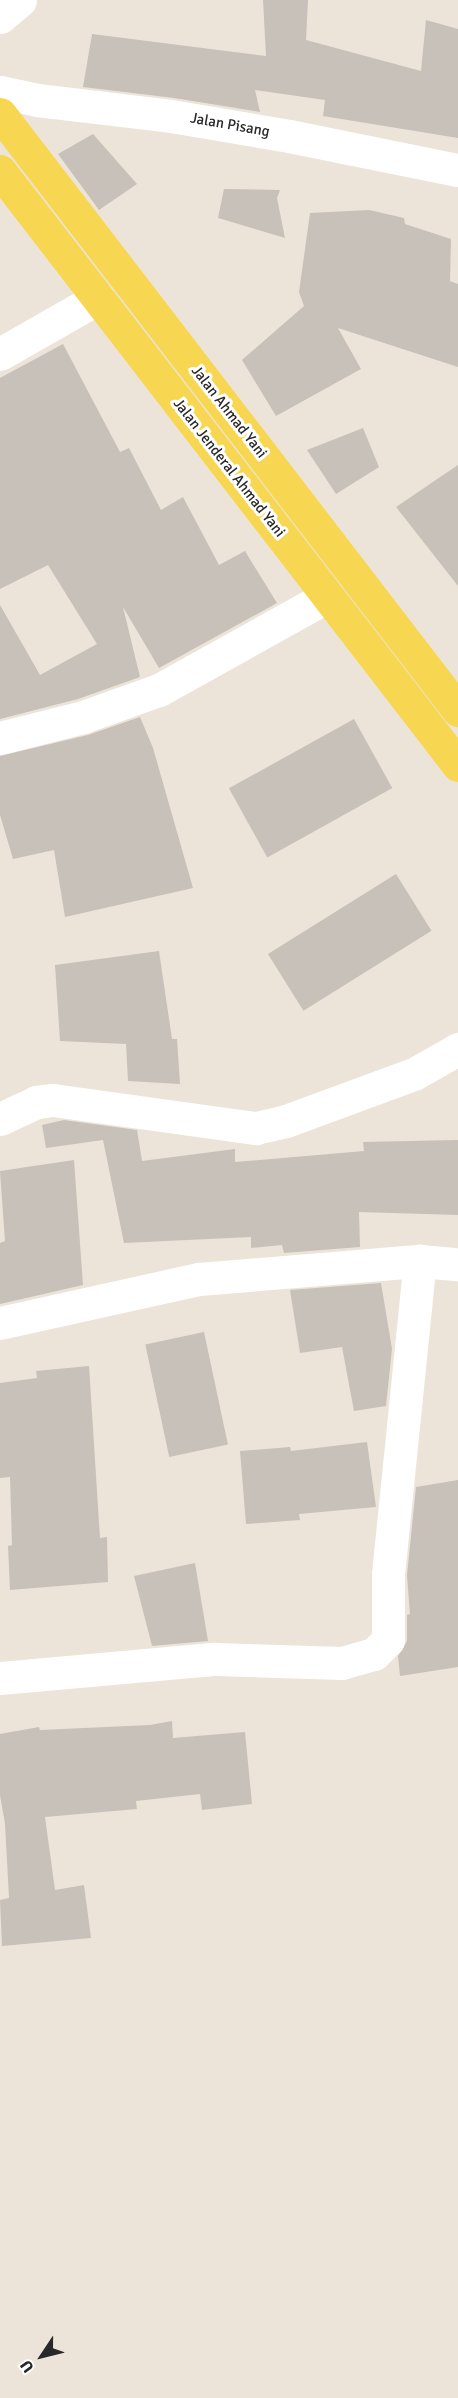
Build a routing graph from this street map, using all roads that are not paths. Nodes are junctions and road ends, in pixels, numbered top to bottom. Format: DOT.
graph roads {
  1 [pos="20,0"];
  2 [pos="0,17"];
  3 [pos="0,92"];
  4 [pos="0,114"];
  5 [pos="458,170"];
  6 [pos="0,171"];
  7 [pos="98,298"];
  8 [pos="0,354"];
  9 [pos="328,596"];
  10 [pos="458,710"];
  11 [pos="0,738"];
  12 [pos="458,765"];
  13 [pos="458,1049"];
  14 [pos="0,1119"];
  15 [pos="420,1261"];
  16 [pos="458,1264"];
  17 [pos="0,1323"];
  18 [pos="0,1677"];
  1 -- 2 [label="street"];
  3 -- 5 [label="street, Jalan Pisang"];
  4 -- 10 [label="main road, Jalan Ahmad Yani"];
  6 -- 7 [label="main road, Jalan Jenderal Ahmad Yani"];
  7 -- 8 [label="street"];
  7 -- 9 [label="main road, Jalan Jenderal Ahmad Yani"];
  9 -- 11 [label="street"];
  9 -- 12 [label="main road, Jalan Jenderal Ahmad Yani"];
  13 -- 14 [label="street"];
  15 -- 16 [label="street"];
  15 -- 17 [label="street"];
  15 -- 18 [label="street"];
}
